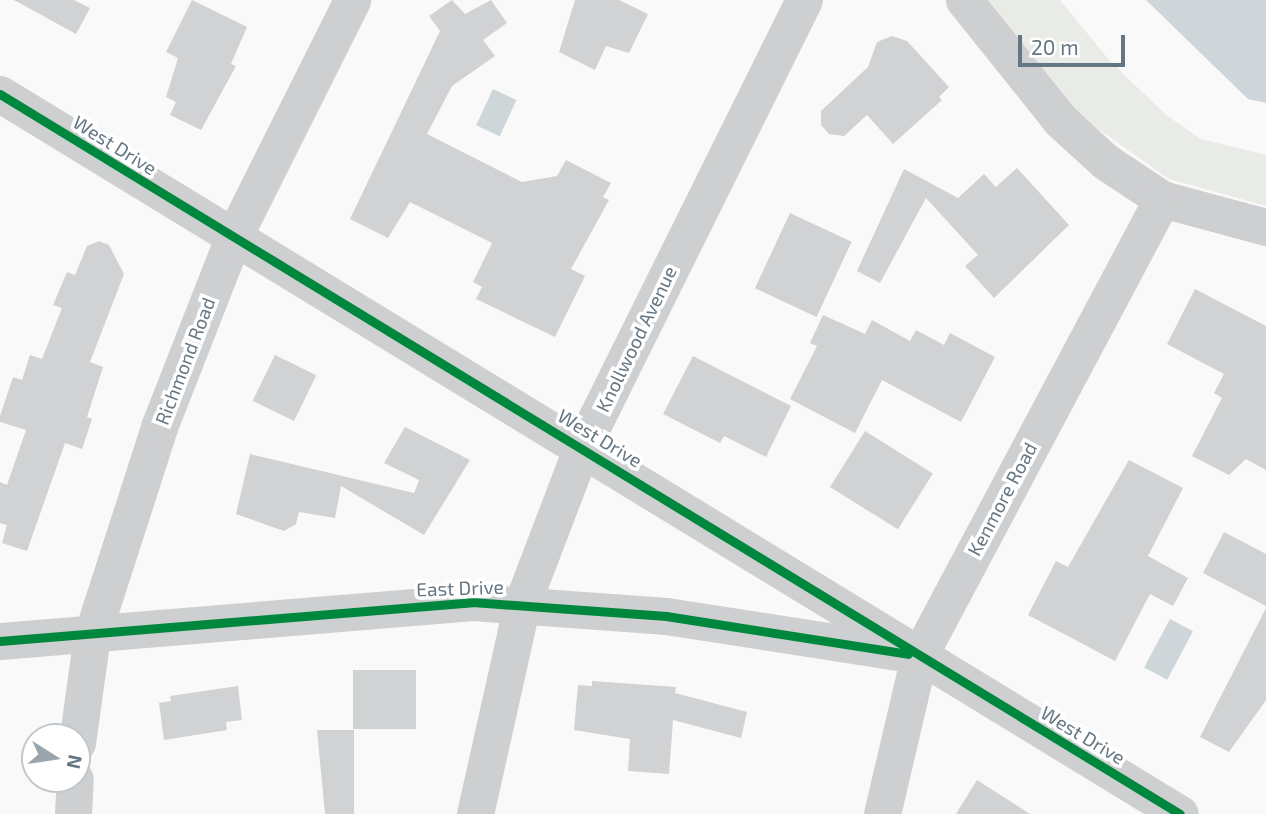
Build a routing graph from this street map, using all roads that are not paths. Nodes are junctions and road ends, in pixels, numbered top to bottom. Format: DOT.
graph roads {
  1 [pos="352,0"];
  2 [pos="804,0"];
  3 [pos="964,0"];
  4 [pos="0,94"];
  5 [pos="1162,199"];
  6 [pos="1266,227"];
  7 [pos="233,238"];
  8 [pos="582,447"];
  9 [pos="522,604"];
  10 [pos="92,635"];
  11 [pos="1,640"];
  12 [pos="919,656"];
  13 [pos="80,723"];
  14 [pos="74,793"];
  15 [pos="73,814"];
  16 [pos="475,814"];
  17 [pos="882,814"];
  18 [pos="1180,814"];
  1 -- 7 [label="street, Richmond Road"];
  2 -- 8 [label="street, Knollwood Avenue"];
  3 -- 5 [label="street"];
  4 -- 7 [label="street, West Drive"];
  5 -- 6 [label="street"];
  5 -- 12 [label="street, Kenmore Road"];
  7 -- 8 [label="street, West Drive"];
  7 -- 10 [label="street, Richmond Road"];
  8 -- 9 [label="street, Knollwood Avenue"];
  8 -- 12 [label="street, West Drive"];
  9 -- 10 [label="street, East Drive"];
  9 -- 12 [label="street, East Drive"];
  9 -- 16 [label="street, Knollwood Avenue"];
  10 -- 11 [label="street, East Drive"];
  10 -- 13 [label="street, Richmond Road"];
  12 -- 17 [label="street, Kenmore Road"];
  12 -- 18 [label="street, West Drive"];
  14 -- 15 [label="street"];
}
